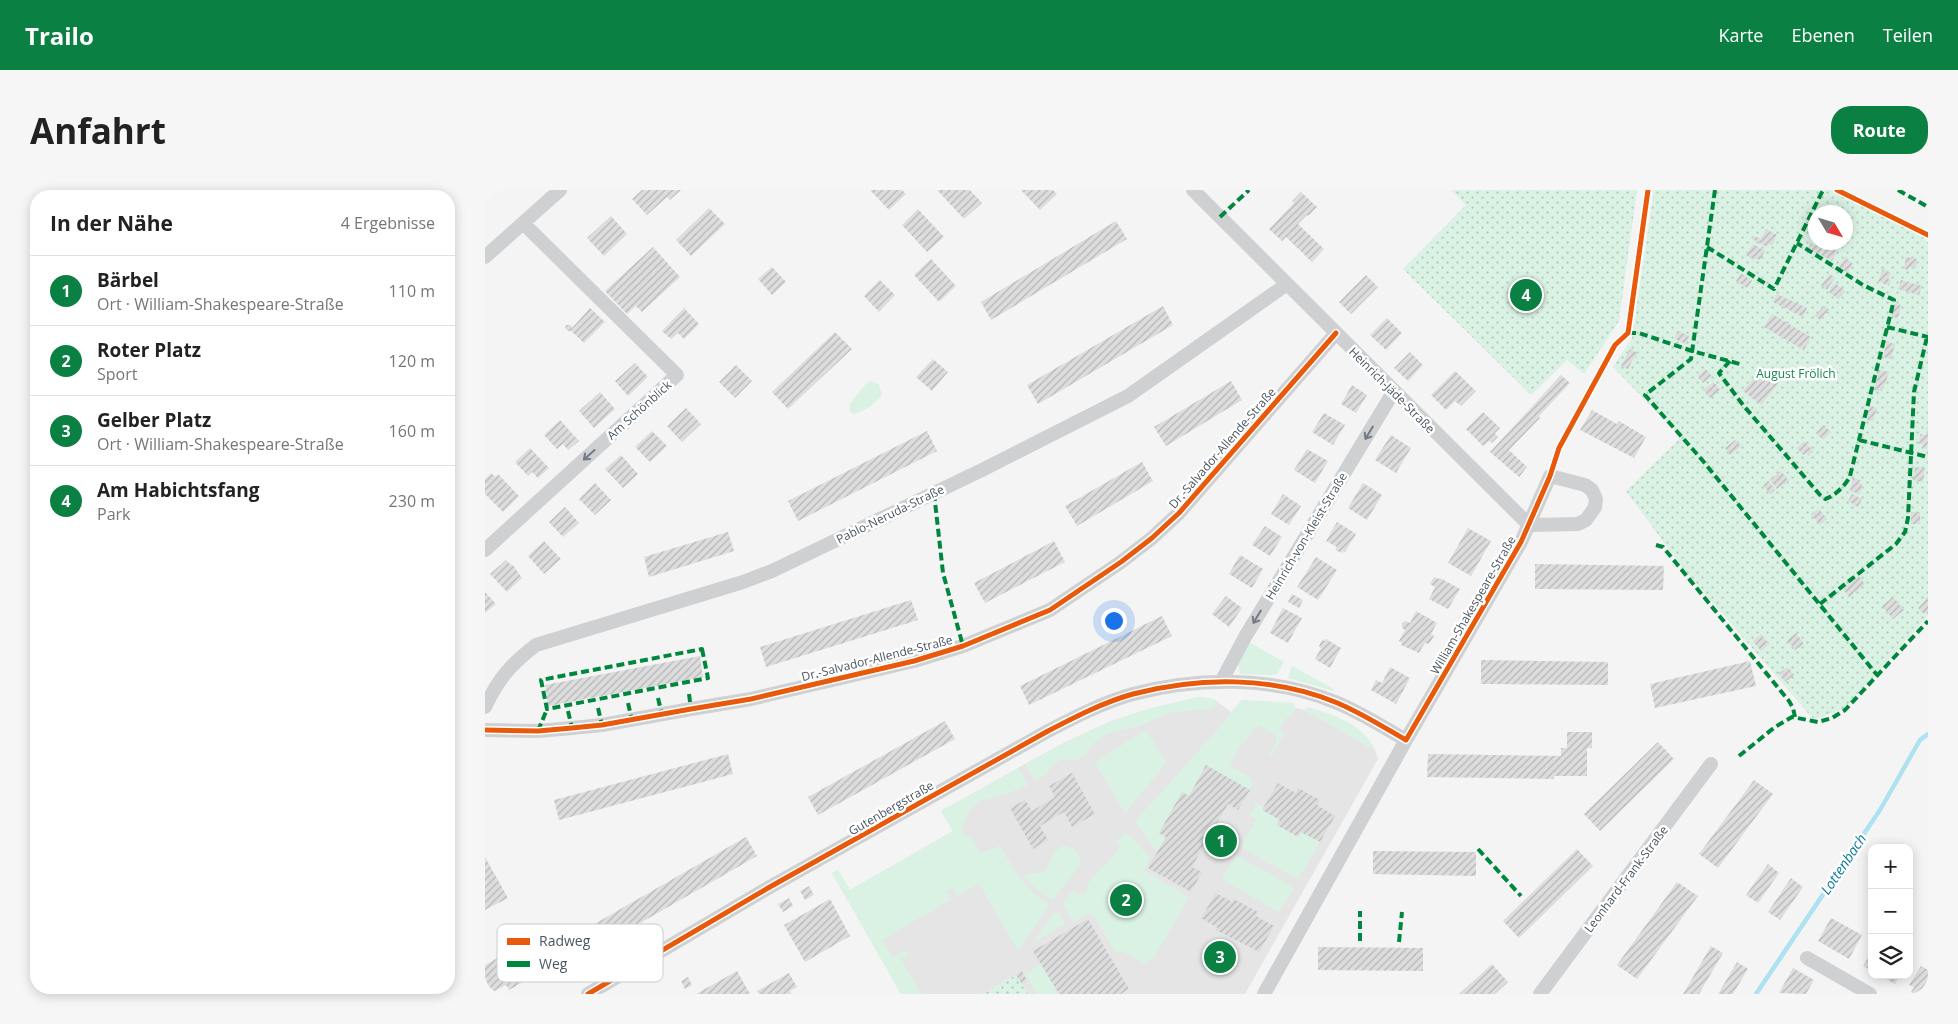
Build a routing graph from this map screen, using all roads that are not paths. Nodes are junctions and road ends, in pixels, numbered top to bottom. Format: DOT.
graph roads {
  1 [pos="560,190"];
  2 [pos="1193,190"];
  3 [pos="523,223"];
  4 [pos="485,257"];
  5 [pos="1287,284"];
  6 [pos="1335,333"];
  7 [pos="1394,391"];
  8 [pos="1529,525"];
  9 [pos="485,550"];
  10 [pos="1221,682"];
  11 [pos="485,707"];
  12 [pos="485,730"];
  13 [pos="1406,740"];
  14 [pos="1711,764"];
  15 [pos="663,950"];
  16 [pos="1807,958"];
  17 [pos="608,982"];
  18 [pos="588,994"];
  19 [pos="1264,994"];
  20 [pos="1540,994"];
  21 [pos="1870,994"];
  1 -- 3 [label="street"];
  2 -- 5 [label="street, Heinrich-Jäde-Straße"];
  3 -- 4 [label="street"];
  3 -- 9 [label="street, Am Schönblick, one-way"];
  5 -- 6 [label="street, Heinrich-Jäde-Straße"];
  5 -- 11 [label="street, Pablo-Neruda-Straße"];
  6 -- 7 [label="street, Heinrich-Jäde-Straße"];
  6 -- 12 [label="street, Dr.-Salvador-Allende-Straße"];
  7 -- 8 [label="street, Heinrich-Jäde-Straße"];
  7 -- 10 [label="street, Heinrich-von-Kleist-Straße, one-way"];
  8 -- 8 [label="street, William-Shakespeare-Straße"];
  8 -- 13 [label="street, William-Shakespeare-Straße"];
  10 -- 13 [label="street, Gutenbergstraße"];
  10 -- 15 [label="street, Gutenbergstraße"];
  13 -- 19 [label="street, William-Shakespeare-Straße"];
  14 -- 20 [label="street, Leonhard-Frank-Straße"];
  16 -- 21 [label="street"];
  17 -- 18 [label="street, Gutenbergstraße"];
}
